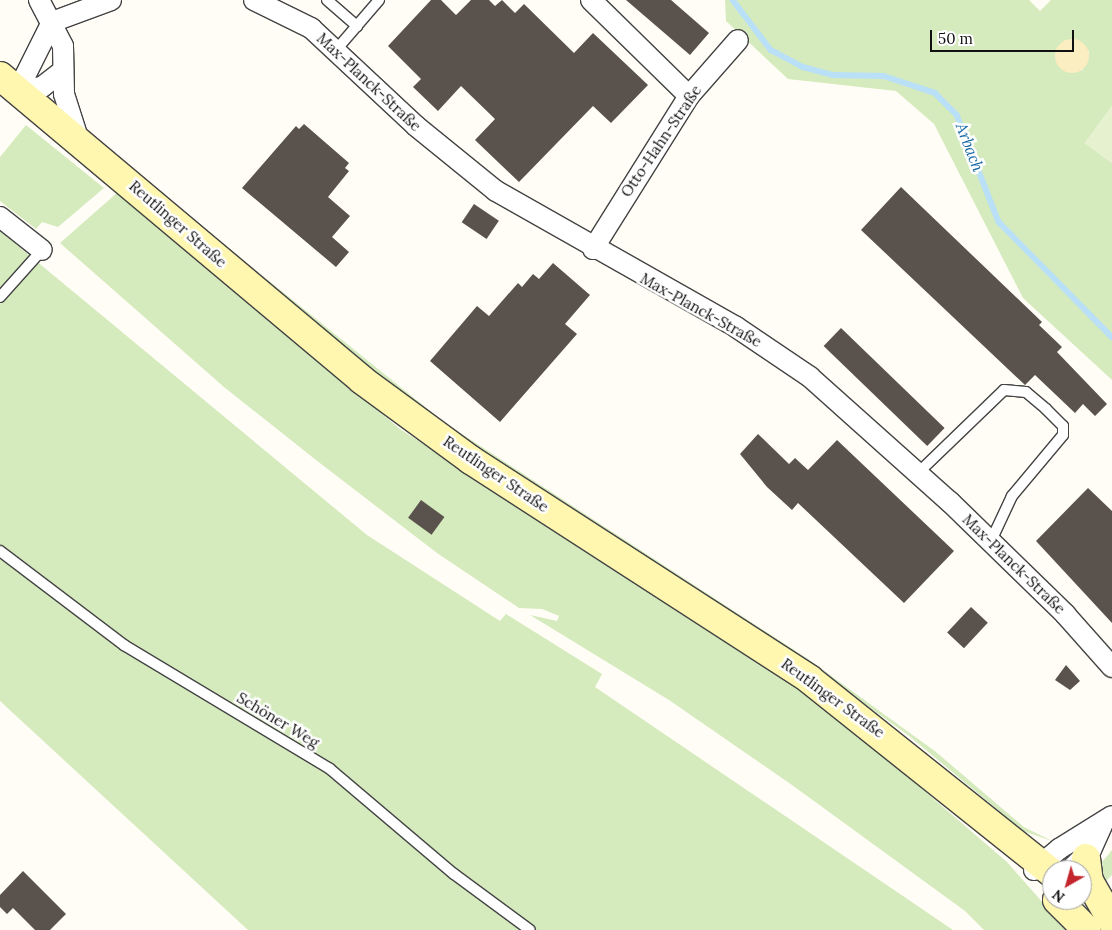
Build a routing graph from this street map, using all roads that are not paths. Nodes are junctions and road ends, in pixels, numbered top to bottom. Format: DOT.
graph roads {
  1 [pos="39,0"];
  2 [pos="111,0"];
  3 [pos="254,0"];
  4 [pos="327,0"];
  5 [pos="379,0"];
  6 [pos="591,0"];
  7 [pos="52,22"];
  8 [pos="357,26"];
  9 [pos="738,40"];
  10 [pos="336,50"];
  11 [pos="60,73"];
  12 [pos="9,83"];
  13 [pos="689,96"];
  14 [pos="79,140"];
  15 [pos="0,217"];
  16 [pos="593,249"];
  17 [pos="42,250"];
  18 [pos="0,297"];
  19 [pos="919,472"];
  20 [pos="990,542"];
  21 [pos="0,551"];
  22 [pos="1112,667"];
  23 [pos="1107,820"];
  24 [pos="1067,860"];
  25 [pos="1081,860"];
  26 [pos="1042,875"];
  27 [pos="1092,886"];
  28 [pos="1071,910"];
  29 [pos="1091,910"];
  30 [pos="1112,921"];
  31 [pos="530,930"];
  32 [pos="1087,930"];
  33 [pos="1109,930"];
  1 -- 7 [label="street"];
  2 -- 7 [label="street"];
  3 -- 10 [label="street, Max-Planck-Straße"];
  4 -- 8 [label="lane"];
  5 -- 8 [label="lane"];
  6 -- 13 [label="street"];
  7 -- 11 [label="street"];
  7 -- 12 [label="street"];
  8 -- 10 [label="lane"];
  9 -- 13 [label="street, Otto-Hahn-Straße"];
  10 -- 16 [label="street, Max-Planck-Straße"];
  11 -- 12 [label="street"];
  11 -- 14 [label="street"];
  12 -- 14 [label="main road, Reutlinger Straße"];
  13 -- 16 [label="street, Otto-Hahn-Straße"];
  14 -- 26 [label="main road, Reutlinger Straße"];
  15 -- 17 [label="street"];
  16 -- 19 [label="street, Max-Planck-Straße"];
  17 -- 18 [label="lane"];
  19 -- 20 [label="street, Max-Planck-Straße"];
  19 -- 20 [label="lane"];
  20 -- 22 [label="street, Max-Planck-Straße"];
  21 -- 31 [label="lane, Schöner Weg"];
  23 -- 24 [label="street"];
  23 -- 25 [label="street"];
  27 -- 30 [label="main road"];
  28 -- 32 [label="main road, Reutlinger Straße"];
  29 -- 33 [label="main road"];
}
